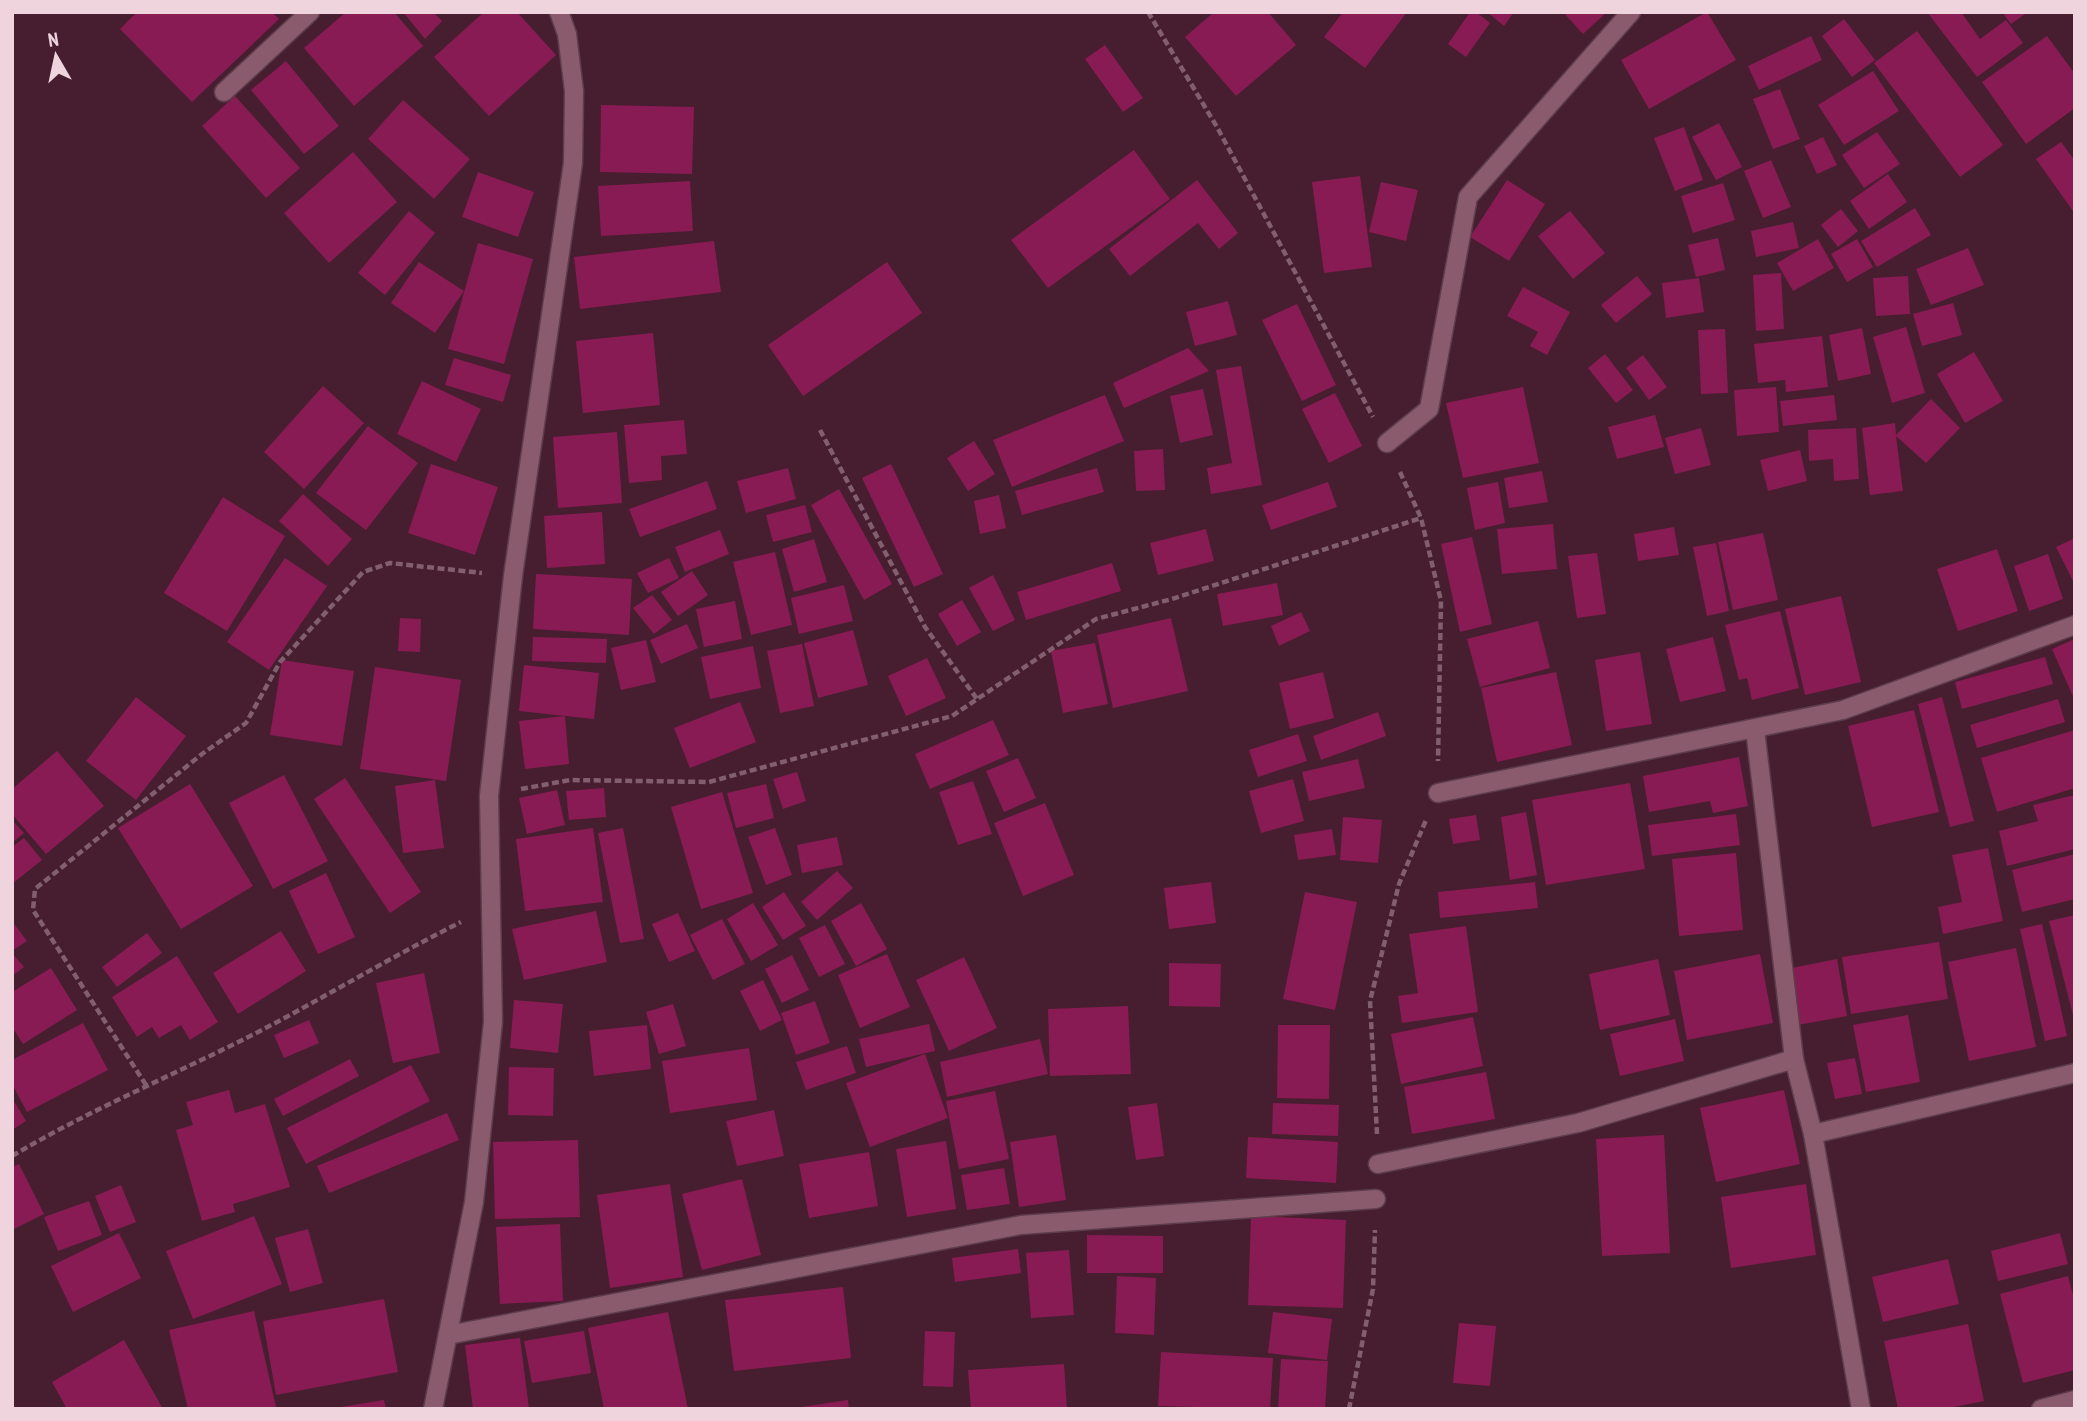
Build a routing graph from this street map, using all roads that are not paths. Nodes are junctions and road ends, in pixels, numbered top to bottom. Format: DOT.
graph roads {
  1 [pos="310,12"];
  2 [pos="559,12"];
  3 [pos="1631,12"];
  4 [pos="224,92"];
  5 [pos="1387,443"];
  6 [pos="2075,625"];
  7 [pos="1755,729"];
  8 [pos="1438,793"];
  9 [pos="1794,1059"];
  10 [pos="2075,1073"];
  11 [pos="1813,1134"];
  12 [pos="1378,1164"];
  13 [pos="1376,1199"];
  14 [pos="448,1335"];
  15 [pos="2075,1400"];
  16 [pos="433,1409"];
  17 [pos="1861,1409"];
  18 [pos="2041,1409"];
  1 -- 4 [label="street"];
  2 -- 14 [label="street"];
  3 -- 5 [label="street"];
  6 -- 7 [label="street"];
  7 -- 8 [label="street"];
  7 -- 9 [label="street"];
  9 -- 11 [label="street"];
  9 -- 12 [label="street"];
  10 -- 11 [label="street"];
  11 -- 17 [label="street"];
  13 -- 14 [label="street"];
  14 -- 16 [label="street"];
  15 -- 18 [label="street"];
}
